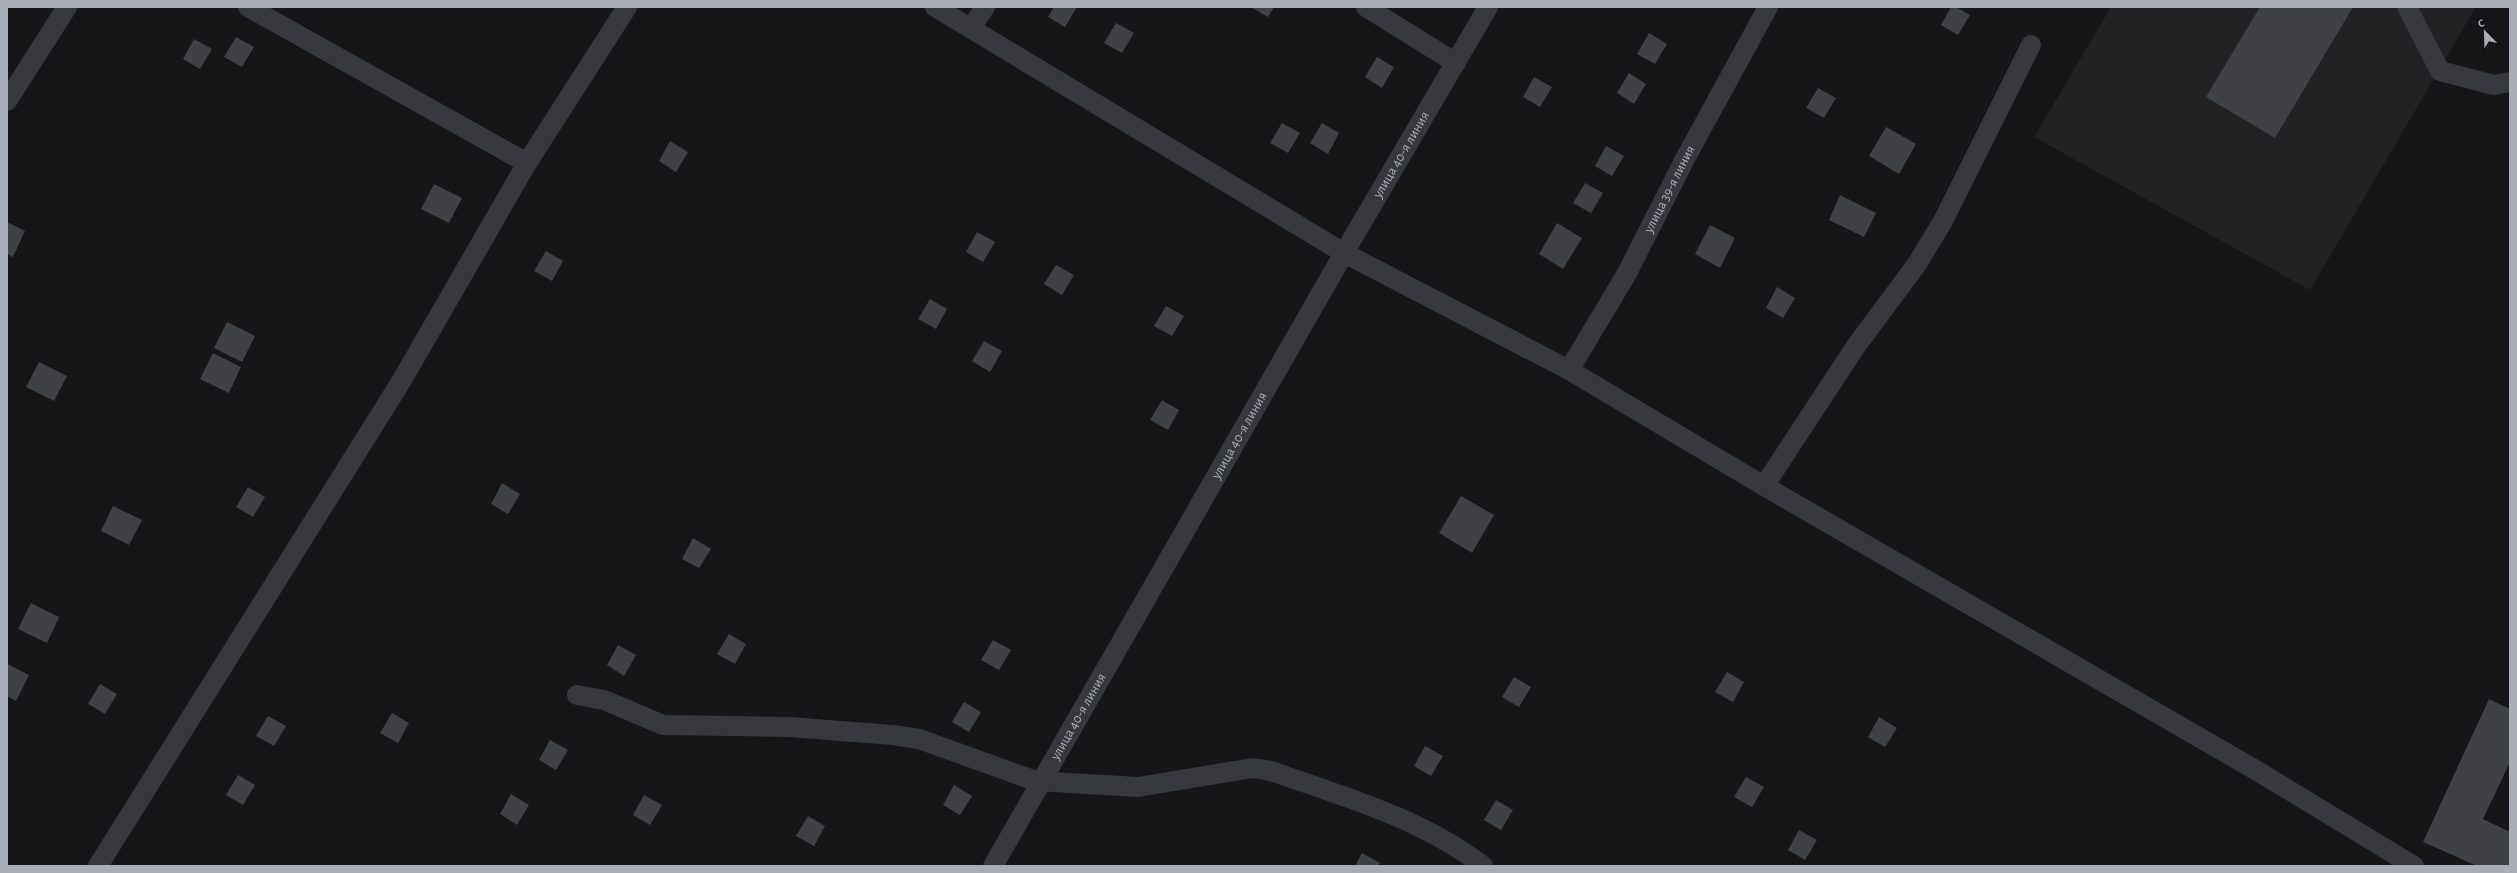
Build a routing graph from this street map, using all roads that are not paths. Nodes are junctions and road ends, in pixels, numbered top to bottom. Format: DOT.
graph roads {
  1 [pos="67,7"];
  2 [pos="248,7"];
  3 [pos="627,7"];
  4 [pos="935,7"];
  5 [pos="985,7"];
  6 [pos="1366,7"];
  7 [pos="1488,7"];
  8 [pos="1768,7"];
  9 [pos="2407,7"];
  10 [pos="971,28"];
  11 [pos="2031,45"];
  12 [pos="1456,63"];
  13 [pos="2510,82"];
  14 [pos="7,101"];
  15 [pos="527,163"];
  16 [pos="1344,253"];
  17 [pos="1569,370"];
  18 [pos="1764,486"];
  19 [pos="577,695"];
  20 [pos="1041,782"];
  21 [pos="98,866"];
  22 [pos="993,866"];
  23 [pos="1483,866"];
  24 [pos="2414,866"];
  1 -- 14 [label="street"];
  2 -- 15 [label="street"];
  3 -- 15 [label="street"];
  4 -- 10 [label="street"];
  5 -- 10 [label="street"];
  6 -- 12 [label="street"];
  7 -- 12 [label="street, улица 40-я линия"];
  8 -- 17 [label="street, улица 39-я линия"];
  9 -- 13 [label="street"];
  10 -- 16 [label="street"];
  11 -- 18 [label="street"];
  12 -- 16 [label="street, улица 40-я линия"];
  15 -- 21 [label="street"];
  16 -- 17 [label="street"];
  16 -- 20 [label="street, улица 40-я линия"];
  17 -- 18 [label="street"];
  18 -- 24 [label="street"];
  19 -- 20 [label="street"];
  20 -- 22 [label="street, улица 40-я линия"];
  20 -- 23 [label="street"];
}
